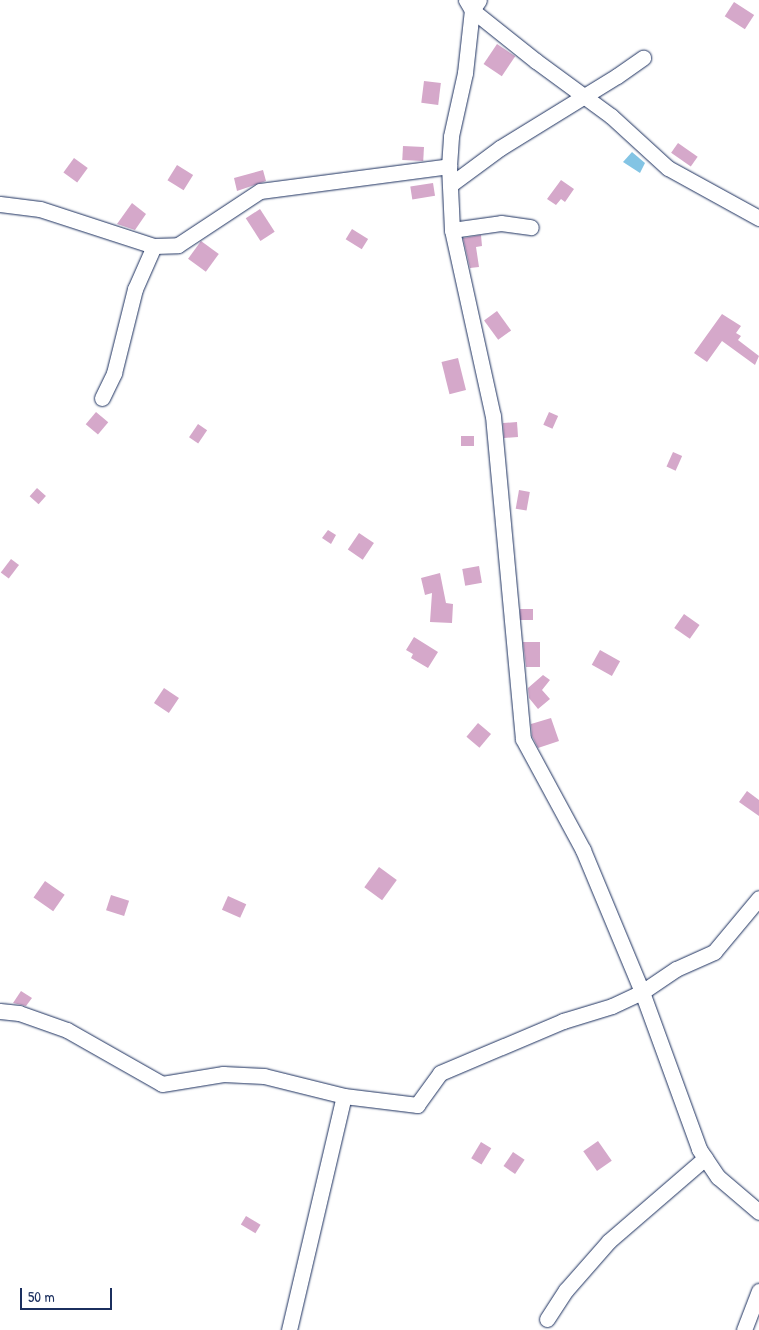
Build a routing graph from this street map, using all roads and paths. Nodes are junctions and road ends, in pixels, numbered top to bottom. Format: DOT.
graph roads {
  1 [pos="473,3"];
  2 [pos="643,58"];
  3 [pos="583,96"];
  4 [pos="449,166"];
  5 [pos="450,185"];
  6 [pos="0,204"];
  7 [pos="759,218"];
  8 [pos="531,227"];
  9 [pos="452,230"];
  10 [pos="154,246"];
  11 [pos="102,398"];
  12 [pos="759,898"];
  13 [pos="754,915"];
  14 [pos="642,992"];
  15 [pos="0,1010"];
  16 [pos="344,1096"];
  17 [pos="705,1158"];
  18 [pos="759,1212"];
  19 [pos="759,1291"];
  20 [pos="755,1312"];
  21 [pos="547,1319"];
  22 [pos="289,1330"];
  23 [pos="744,1330"];
  1 -- 3 [label="street"];
  1 -- 4 [label="street"];
  2 -- 3 [label="street"];
  3 -- 5 [label="street"];
  3 -- 7 [label="street"];
  4 -- 5 [label="street"];
  4 -- 10 [label="street"];
  5 -- 9 [label="street"];
  6 -- 10 [label="street"];
  8 -- 9 [label="street"];
  9 -- 14 [label="street"];
  10 -- 11 [label="street"];
  12 -- 13 [label="street"];
  13 -- 14 [label="street"];
  14 -- 16 [label="street"];
  14 -- 17 [label="street"];
  15 -- 16 [label="street"];
  16 -- 22 [label="street"];
  17 -- 18 [label="street"];
  17 -- 21 [label="street"];
  19 -- 20 [label="street"];
  20 -- 23 [label="street"];
}
